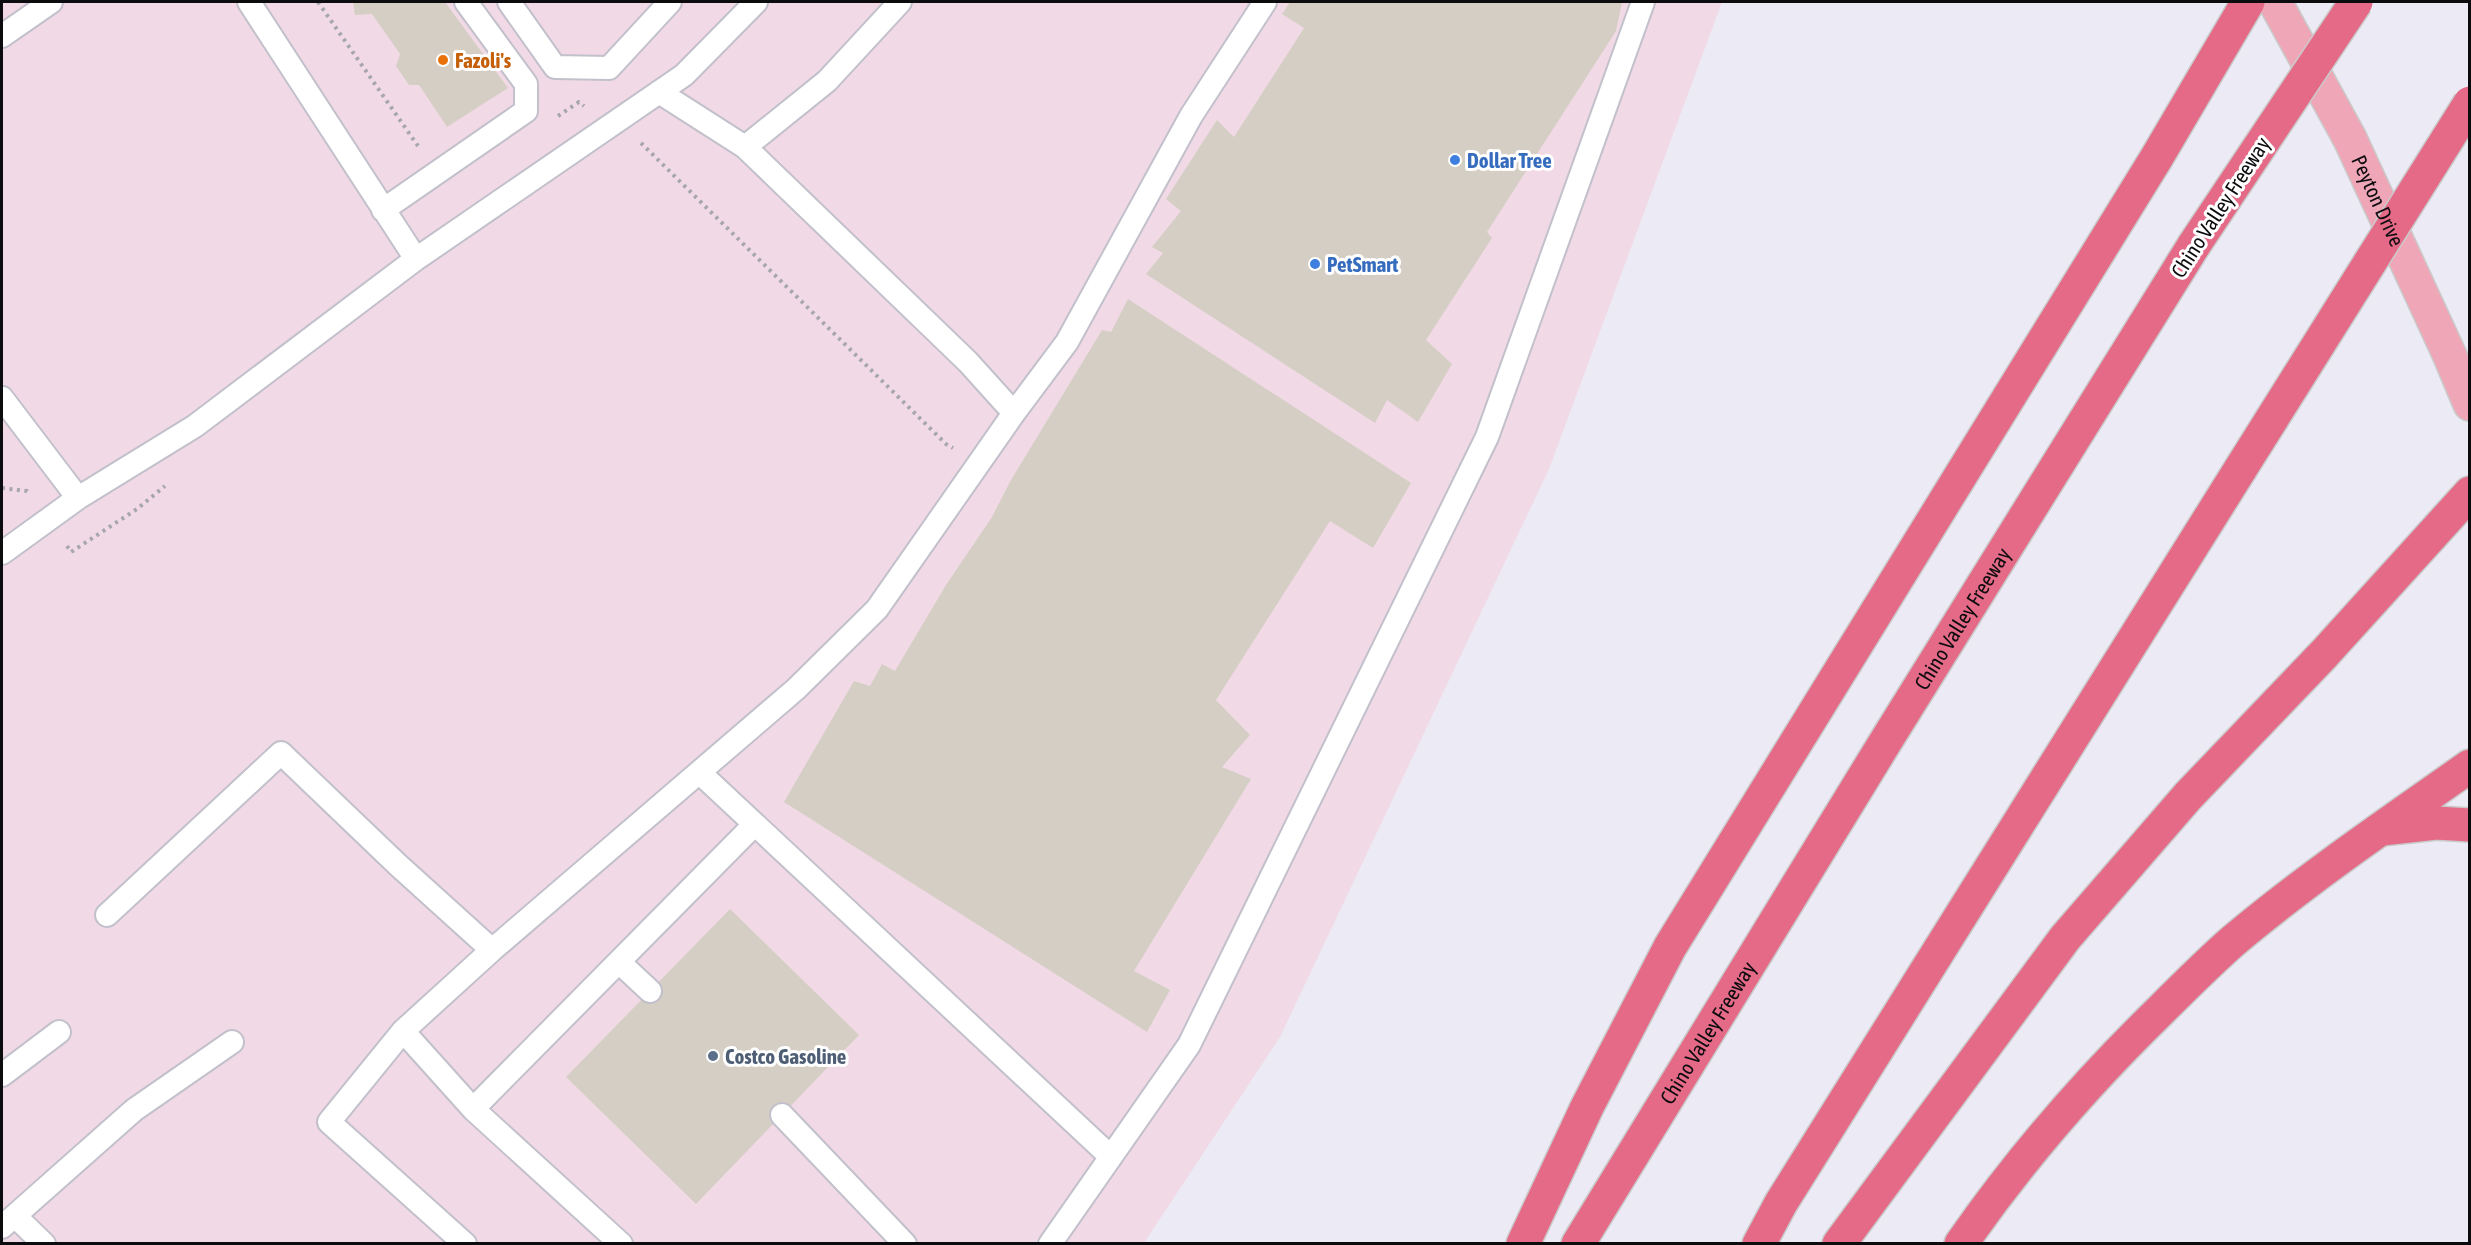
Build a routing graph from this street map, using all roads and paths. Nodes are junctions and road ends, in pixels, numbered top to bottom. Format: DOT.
graph roads {
  1 [pos="51,2"];
  2 [pos="249,2"];
  3 [pos="318,2"];
  4 [pos="466,2"];
  5 [pos="509,2"];
  6 [pos="670,2"];
  7 [pos="756,2"];
  8 [pos="900,2"];
  9 [pos="1264,2"];
  10 [pos="1643,2"];
  11 [pos="2248,2"];
  12 [pos="2275,2"];
  13 [pos="2356,2"];
  14 [pos="2,36"];
  15 [pos="659,92"];
  16 [pos="2469,103"];
  17 [pos="551,121"];
  18 [pos="612,124"];
  19 [pos="745,147"];
  20 [pos="437,172"];
  21 [pos="382,210"];
  22 [pos="416,260"];
  23 [pos="2,398"];
  24 [pos="2469,404"];
  25 [pos="1014,413"];
  26 [pos="979,463"];
  27 [pos="2469,493"];
  28 [pos="78,498"];
  29 [pos="2,554"];
  30 [pos="2469,766"];
  31 [pos="700,773"];
  32 [pos="754,825"];
  33 [pos="2469,825"];
  34 [pos="2380,829"];
  35 [pos="107,915"];
  36 [pos="492,950"];
  37 [pos="619,962"];
  38 [pos="650,991"];
  39 [pos="403,1031"];
  40 [pos="59,1032"];
  41 [pos="232,1042"];
  42 [pos="2,1075"];
  43 [pos="473,1108"];
  44 [pos="782,1114"];
  45 [pos="1111,1157"];
  46 [pos="8,1222"];
  47 [pos="44,1244"];
  48 [pos="465,1244"];
  49 [pos="621,1244"];
  50 [pos="905,1244"];
  51 [pos="1050,1244"];
  52 [pos="1523,1244"];
  53 [pos="1578,1244"];
  54 [pos="1759,1244"];
  55 [pos="1839,1244"];
  56 [pos="1961,1244"];
  1 -- 14 [label="lane"];
  2 -- 21 [label="lane"];
  3 -- 20 [label="path"];
  4 -- 20 [label="lane"];
  5 -- 6 [label="lane"];
  7 -- 15 [label="lane"];
  8 -- 19 [label="lane"];
  9 -- 25 [label="lane"];
  10 -- 45 [label="lane"];
  11 -- 52 [label="highway"];
  12 -- 24 [label="main road, Peyton Drive"];
  13 -- 53 [label="highway, Chino Valley Freeway, bridge"];
  15 -- 18 [label="lane"];
  15 -- 19 [label="lane"];
  16 -- 54 [label="highway, bridge"];
  17 -- 18 [label="path"];
  18 -- 22 [label="lane"];
  18 -- 26 [label="path"];
  19 -- 25 [label="lane"];
  20 -- 21 [label="lane"];
  21 -- 22 [label="lane"];
  22 -- 28 [label="lane"];
  23 -- 28 [label="lane"];
  25 -- 26 [label="lane"];
  26 -- 31 [label="lane"];
  27 -- 55 [label="highway"];
  28 -- 29 [label="lane"];
  30 -- 34 [label="highway"];
  31 -- 32 [label="lane"];
  31 -- 36 [label="lane"];
  32 -- 37 [label="lane"];
  32 -- 45 [label="lane"];
  33 -- 34 [label="highway"];
  34 -- 56 [label="highway"];
  35 -- 36 [label="lane"];
  36 -- 39 [label="lane"];
  37 -- 38 [label="lane"];
  37 -- 43 [label="lane"];
  39 -- 43 [label="lane"];
  39 -- 48 [label="lane"];
  40 -- 42 [label="lane"];
  41 -- 46 [label="lane"];
  43 -- 49 [label="lane"];
  44 -- 50 [label="lane"];
  45 -- 51 [label="lane"];
  46 -- 47 [label="lane"];
}
